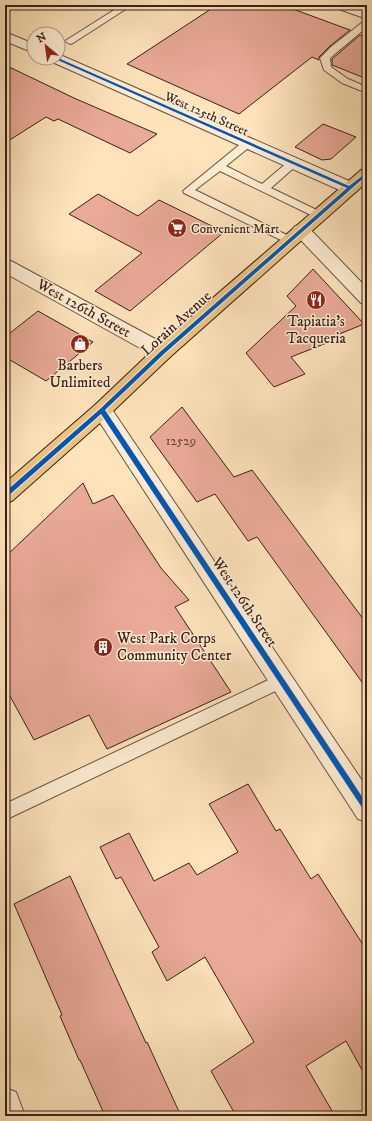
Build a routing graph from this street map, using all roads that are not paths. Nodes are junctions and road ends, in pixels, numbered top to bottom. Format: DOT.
graph roads {
  1 [pos="128,5"];
  2 [pos="341,5"];
  3 [pos="367,15"];
  4 [pos="367,23"];
  5 [pos="5,36"];
  6 [pos="70,41"];
  7 [pos="26,45"];
  8 [pos="66,63"];
  9 [pos="367,90"];
  10 [pos="248,143"];
  11 [pos="293,163"];
  12 [pos="219,167"];
  13 [pos="367,173"];
  14 [pos="264,188"];
  15 [pos="350,188"];
  16 [pos="319,215"];
  17 [pos="295,235"];
  18 [pos="5,265"];
  19 [pos="367,299"];
  20 [pos="163,352"];
  21 [pos="102,410"];
  22 [pos="5,495"];
  23 [pos="281,681"];
  24 [pos="367,810"];
  25 [pos="5,812"];
  26 [pos="5,1103"];
  27 [pos="10,1116"];
  1 -- 6 [label="lane"];
  2 -- 3 [label="street"];
  4 -- 9 [label="lane"];
  5 -- 7 [label="street"];
  8 -- 10 [label="street, West 125th Street"];
  10 -- 11 [label="street, West 125th Street"];
  10 -- 12 [label="lane"];
  11 -- 14 [label="lane"];
  11 -- 15 [label="street, West 125th Street"];
  12 -- 14 [label="lane"];
  12 -- 17 [label="lane"];
  13 -- 15 [label="main road, Lorain Avenue"];
  14 -- 16 [label="lane"];
  15 -- 16 [label="main road, Lorain Avenue"];
  16 -- 17 [label="main road, Lorain Avenue"];
  17 -- 19 [label="street"];
  17 -- 20 [label="main road, Lorain Avenue"];
  18 -- 20 [label="street, West 126th Street"];
  20 -- 21 [label="main road, Lorain Avenue"];
  21 -- 22 [label="main road, Lorain Avenue"];
  21 -- 23 [label="street, West 126th Street"];
  23 -- 24 [label="street, West 126th Street"];
  23 -- 25 [label="lane"];
  26 -- 27 [label="street"];
}
